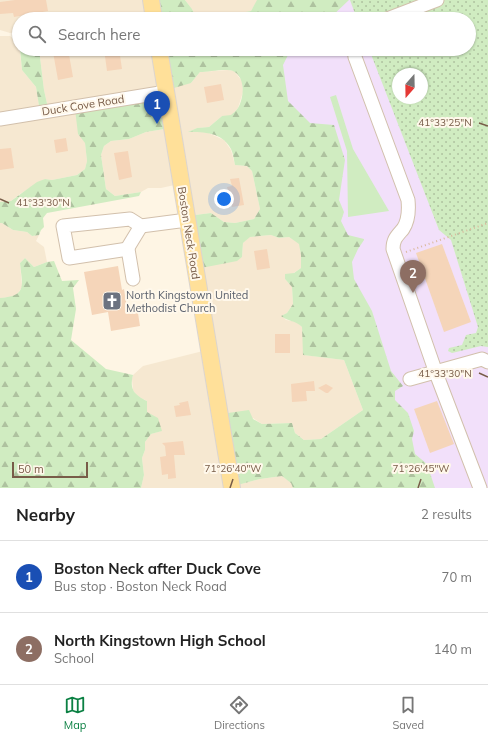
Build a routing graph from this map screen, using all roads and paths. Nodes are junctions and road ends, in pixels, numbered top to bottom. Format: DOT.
graph roads {
  1 [pos="151,0"];
  2 [pos="437,0"];
  3 [pos="153,12"];
  4 [pos="405,12"];
  5 [pos="160,56"];
  6 [pos="355,56"];
  7 [pos="166,92"];
  8 [pos="0,119"];
  9 [pos="187,220"];
  10 [pos="488,223"];
  11 [pos="141,226"];
  12 [pos="127,249"];
  13 [pos="396,255"];
  14 [pos="133,279"];
  15 [pos="488,362"];
  16 [pos="436,373"];
  17 [pos="410,379"];
  18 [pos="232,488"];
  19 [pos="480,488"];
  1 -- 3 [label="main road"];
  2 -- 4 [label="street"];
  5 -- 7 [label="main road, Boston Neck Road"];
  6 -- 13 [label="street"];
  7 -- 8 [label="street, Duck Cove Road"];
  7 -- 9 [label="main road, Boston Neck Road"];
  9 -- 11 [label="street"];
  9 -- 18 [label="main road, Boston Neck Road"];
  10 -- 13 [label="path"];
  11 -- 12 [label="street"];
  11 -- 12 [label="street"];
  12 -- 14 [label="street"];
  13 -- 16 [label="street"];
  15 -- 16 [label="street"];
  16 -- 17 [label="street"];
  16 -- 19 [label="street"];
}
